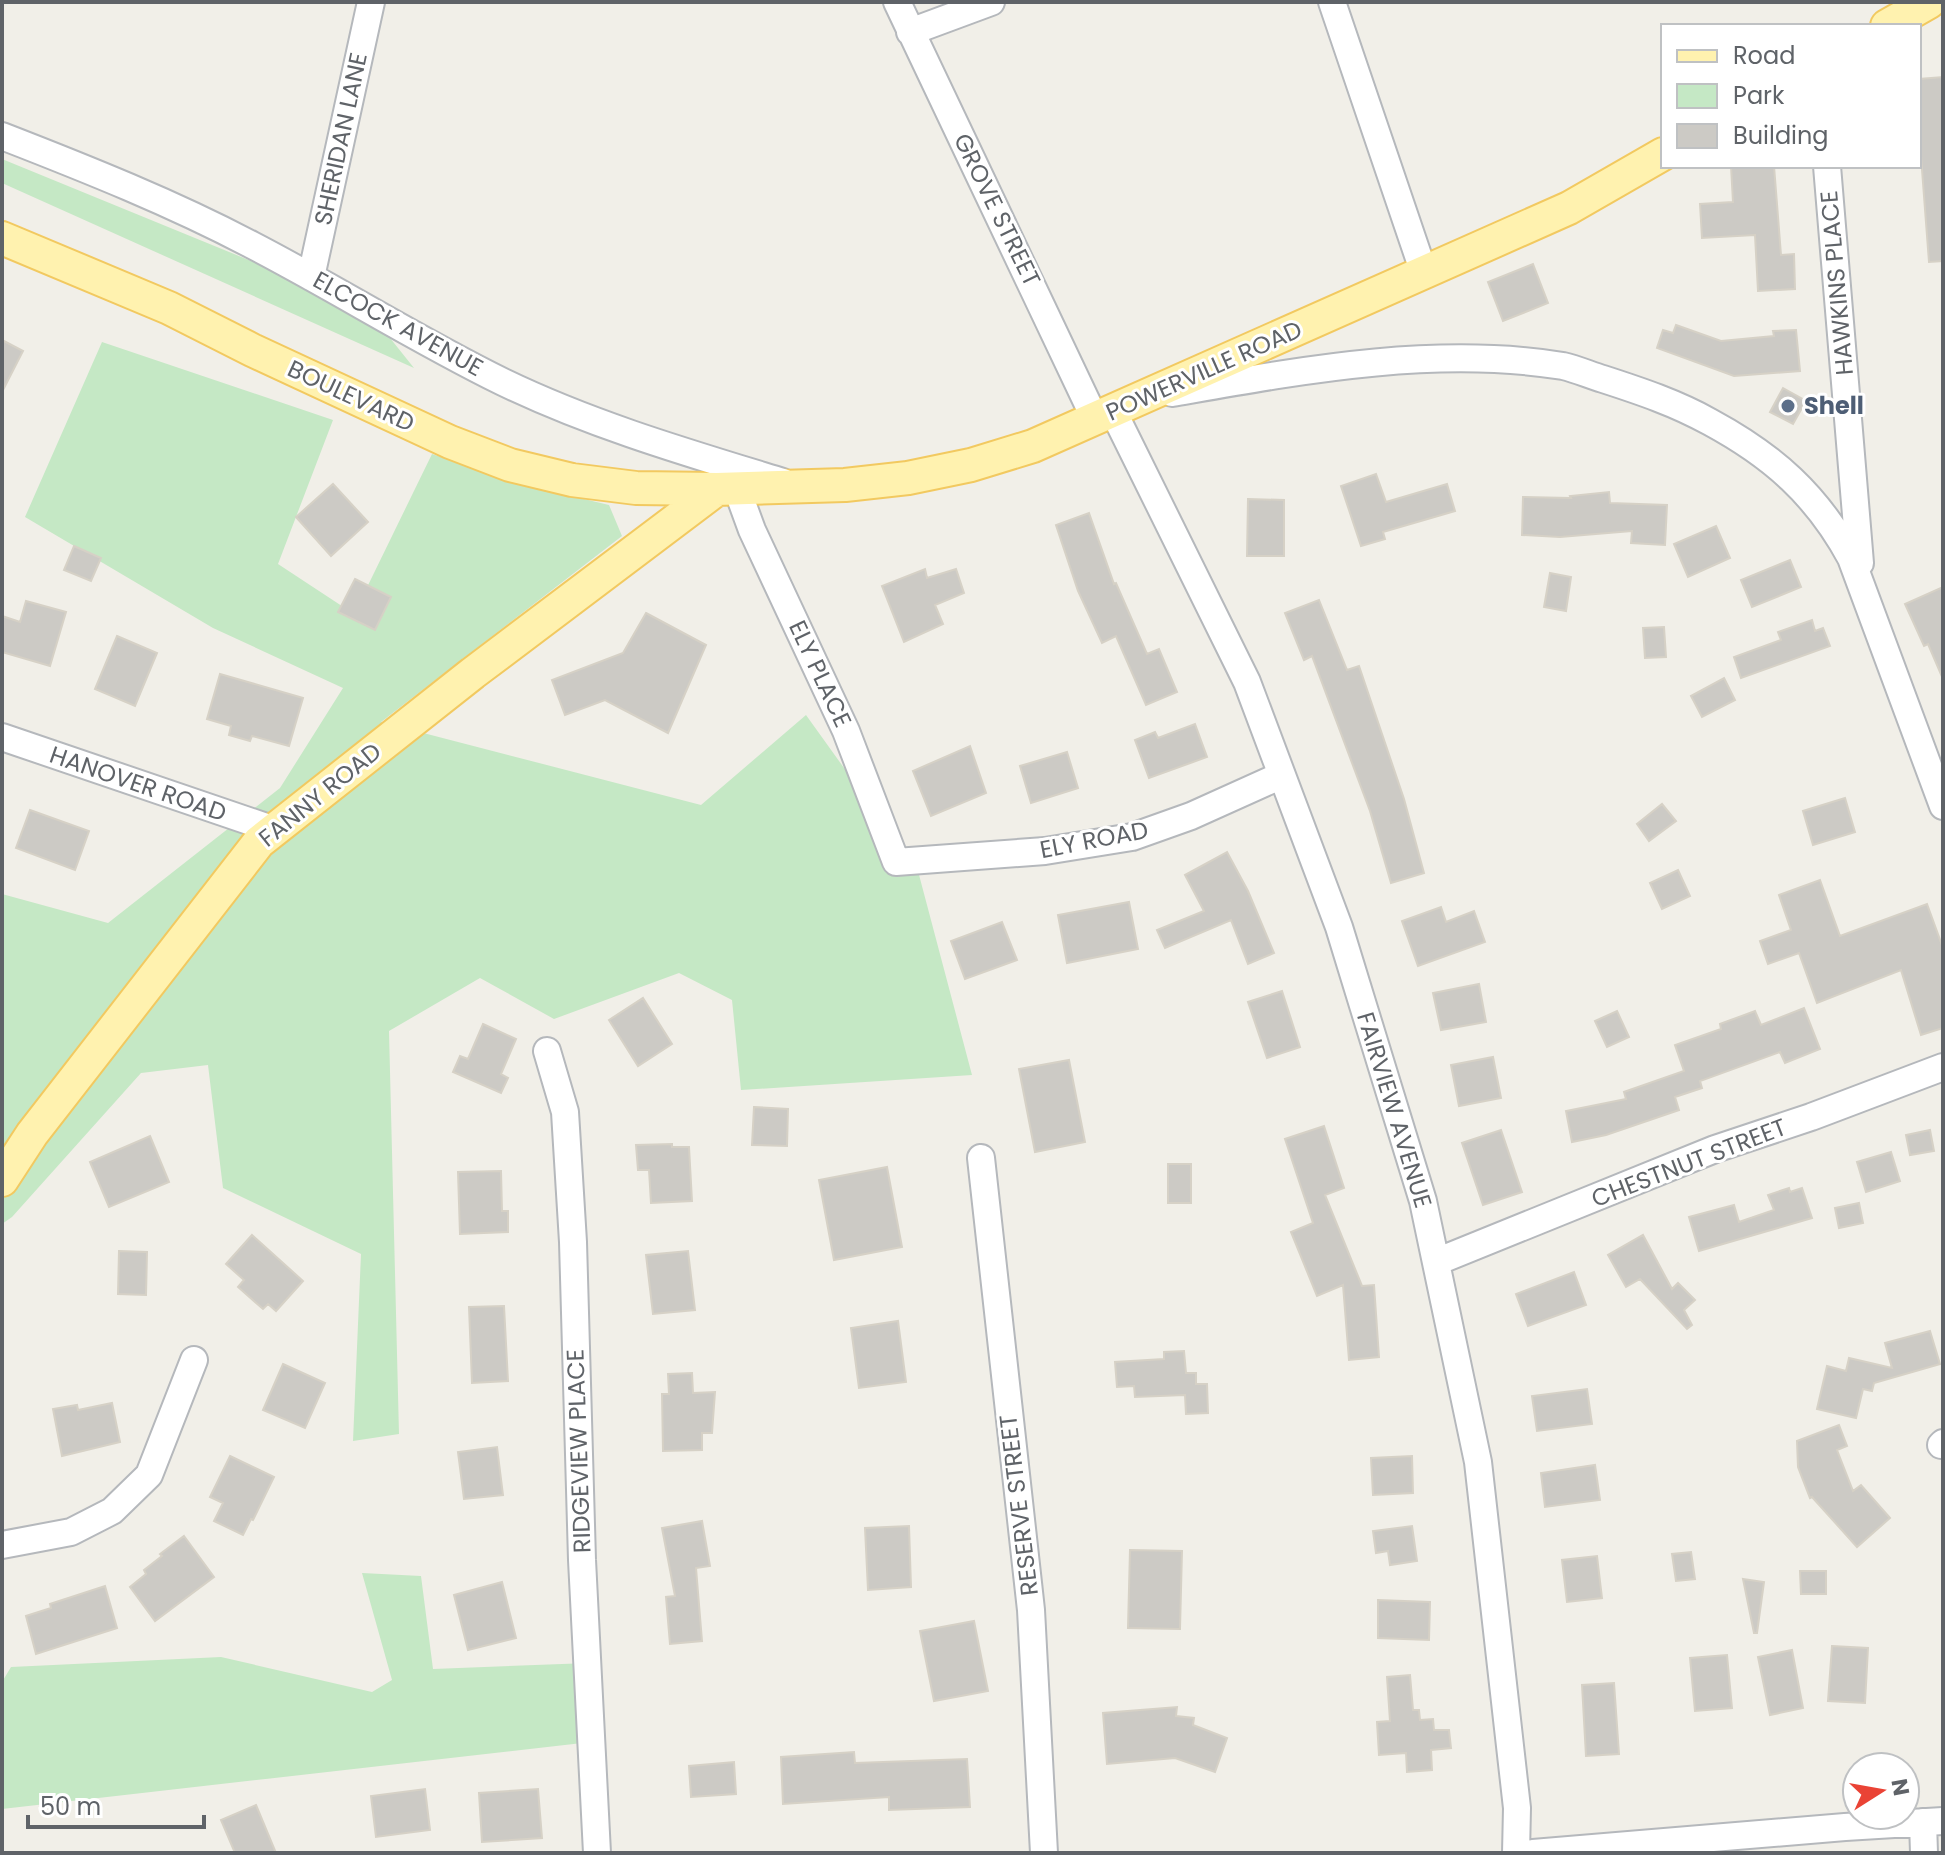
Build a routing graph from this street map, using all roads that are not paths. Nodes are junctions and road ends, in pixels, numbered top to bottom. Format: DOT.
graph roads {
  1 [pos="371,2"];
  2 [pos="897,2"];
  3 [pos="991,2"];
  4 [pos="1332,2"];
  5 [pos="1929,2"];
  6 [pos="1890,24"];
  7 [pos="910,32"];
  8 [pos="2,136"];
  9 [pos="1661,155"];
  10 [pos="1827,168"];
  11 [pos="2,238"];
  12 [pos="1424,273"];
  13 [pos="311,277"];
  14 [pos="1144,398"];
  15 [pos="1104,415"];
  16 [pos="803,488"];
  17 [pos="727,489"];
  18 [pos="1862,591"];
  19 [pos="2,737"];
  20 [pos="1282,775"];
  21 [pos="1943,806"];
  22 [pos="275,830"];
  23 [pos="896,862"];
  24 [pos="547,1051"];
  25 [pos="1943,1067"];
  26 [pos="981,1158"];
  27 [pos="2,1180"];
  28 [pos="1436,1262"];
  29 [pos="194,1360"];
  30 [pos="2,1545"];
  31 [pos="1933,1822"];
  32 [pos="597,1853"];
  33 [pos="1044,1853"];
  34 [pos="1516,1853"];
  35 [pos="1533,1853"];
  36 [pos="1924,1853"];
  1 -- 13 [label="street, SHERIDAN LANE"];
  2 -- 7 [label="street, GROVE STREET"];
  3 -- 7 [label="street"];
  4 -- 12 [label="street"];
  5 -- 6 [label="main road"];
  7 -- 15 [label="street, GROVE STREET"];
  8 -- 13 [label="street, ELCOCK AVENUE"];
  9 -- 12 [label="main road, POWERVILLE ROAD"];
  10 -- 18 [label="street, HAWKINS PLACE"];
  11 -- 17 [label="main road, BOULEVARD"];
  12 -- 14 [label="main road, POWERVILLE ROAD"];
  13 -- 16 [label="street, ELCOCK AVENUE"];
  14 -- 15 [label="main road, POWERVILLE ROAD"];
  14 -- 18 [label="street"];
  15 -- 16 [label="main road, POWERVILLE ROAD"];
  15 -- 20 [label="street, FAIRVIEW AVENUE"];
  16 -- 17 [label="main road, POWERVILLE ROAD"];
  17 -- 22 [label="main road, FANNY ROAD"];
  17 -- 23 [label="street, ELY PLACE"];
  18 -- 21 [label="street"];
  19 -- 22 [label="street, HANOVER ROAD"];
  20 -- 23 [label="street, ELY ROAD"];
  20 -- 28 [label="street, FAIRVIEW AVENUE"];
  22 -- 27 [label="main road, FANNY ROAD"];
  24 -- 32 [label="street, RIDGEVIEW PLACE"];
  25 -- 28 [label="street, CHESTNUT STREET"];
  26 -- 33 [label="street, RESERVE STREET"];
  28 -- 34 [label="street, FAIRVIEW AVENUE"];
  29 -- 30 [label="street"];
  31 -- 35 [label="street"];
  31 -- 36 [label="street"];
}
